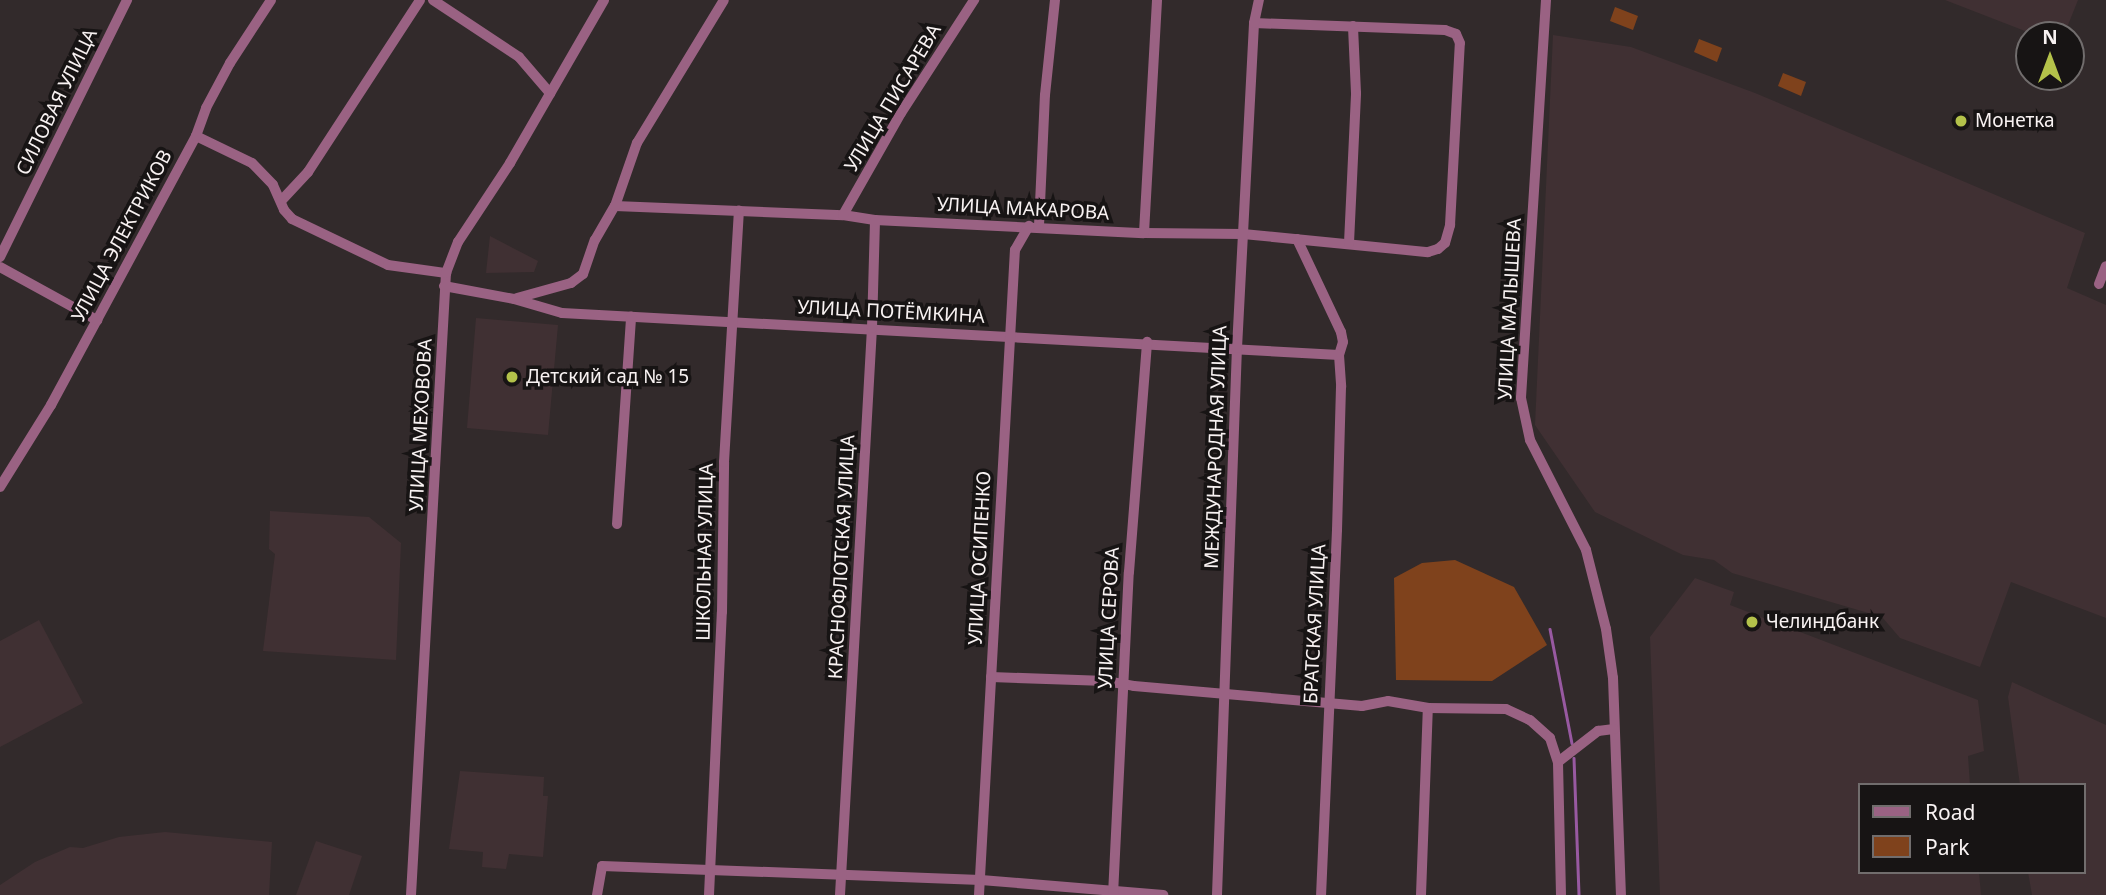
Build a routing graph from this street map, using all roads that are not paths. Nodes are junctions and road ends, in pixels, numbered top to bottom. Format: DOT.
graph roads {
  1 [pos="127,0"];
  2 [pos="271,0"];
  3 [pos="420,0"];
  4 [pos="433,0"];
  5 [pos="604,0"];
  6 [pos="724,0"];
  7 [pos="974,0"];
  8 [pos="1055,0"];
  9 [pos="1157,0"];
  10 [pos="1259,0"];
  11 [pos="1546,0"];
  12 [pos="1254,23"];
  13 [pos="1353,26"];
  14 [pos="550,93"];
  15 [pos="196,136"];
  16 [pos="281,201"];
  17 [pos="615,206"];
  18 [pos="738,210"];
  19 [pos="844,215"];
  20 [pos="875,220"];
  21 [pos="1034,226"];
  22 [pos="1144,233"];
  23 [pos="1243,234"];
  24 [pos="1297,239"];
  25 [pos="1349,243"];
  26 [pos="0,257"];
  27 [pos="2106,266"];
  28 [pos="0,267"];
  29 [pos="446,273"];
  30 [pos="2099,284"];
  31 [pos="444,286"];
  32 [pos="514,299"];
  33 [pos="631,316"];
  34 [pos="97,320"];
  35 [pos="732,321"];
  36 [pos="872,328"];
  37 [pos="1011,337"];
  38 [pos="1147,342"];
  39 [pos="1237,348"];
  40 [pos="1339,355"];
  41 [pos="0,487"];
  42 [pos="617,524"];
  43 [pos="991,677"];
  44 [pos="1123,684"];
  45 [pos="1225,693"];
  46 [pos="1328,703"];
  47 [pos="1428,708"];
  48 [pos="1614,729"];
  49 [pos="1558,762"];
  50 [pos="710,870"];
  51 [pos="841,876"];
  52 [pos="981,880"];
  53 [pos="1113,892"];
  54 [pos="411,895"];
  55 [pos="597,895"];
  56 [pos="709,895"];
  57 [pos="840,895"];
  58 [pos="979,895"];
  59 [pos="1163,895"];
  60 [pos="1217,895"];
  61 [pos="1321,895"];
  62 [pos="1421,895"];
  63 [pos="1561,895"];
  64 [pos="1621,895"];
  1 -- 26 [label="street, СИЛОВАЯ УЛИЦА"];
  2 -- 15 [label="street, УЛИЦА ЭЛЕКТРИКОВ"];
  3 -- 16 [label="street"];
  4 -- 14 [label="street"];
  5 -- 14 [label="street, УЛИЦА МЕХОВОВА"];
  6 -- 17 [label="street"];
  7 -- 19 [label="street, УЛИЦА ПИСАРЕВА"];
  8 -- 21 [label="street, УЛИЦА ОСИПЕНКО"];
  9 -- 22 [label="street"];
  10 -- 12 [label="street, МЕЖДУНАРОДНАЯ УЛИЦА"];
  11 -- 48 [label="street, УЛИЦА МАЛЫШЕВА"];
  12 -- 13 [label="street"];
  12 -- 23 [label="street, МЕЖДУНАРОДНАЯ УЛИЦА"];
  13 -- 25 [label="street"];
  13 -- 25 [label="street, УЛИЦА МАКАРОВА"];
  14 -- 29 [label="street, УЛИЦА МЕХОВОВА"];
  15 -- 16 [label="street"];
  15 -- 34 [label="street, УЛИЦА ЭЛЕКТРИКОВ"];
  16 -- 29 [label="street"];
  17 -- 18 [label="street, УЛИЦА МАКАРОВА"];
  17 -- 32 [label="street"];
  18 -- 19 [label="street, УЛИЦА МАКАРОВА"];
  18 -- 35 [label="street, ШКОЛЬНАЯ УЛИЦА"];
  19 -- 20 [label="street, УЛИЦА МАКАРОВА"];
  20 -- 21 [label="street, УЛИЦА МАКАРОВА"];
  20 -- 36 [label="street, КРАСНОФЛОТСКАЯ УЛИЦА"];
  21 -- 22 [label="street, УЛИЦА МАКАРОВА"];
  21 -- 37 [label="street, УЛИЦА ОСИПЕНКО"];
  22 -- 23 [label="street, УЛИЦА МАКАРОВА"];
  23 -- 24 [label="street, УЛИЦА МАКАРОВА"];
  23 -- 39 [label="street, МЕЖДУНАРОДНАЯ УЛИЦА"];
  24 -- 25 [label="street, УЛИЦА МАКАРОВА"];
  24 -- 40 [label="street, БРАТСКАЯ УЛИЦА"];
  27 -- 30 [label="street"];
  28 -- 34 [label="street"];
  29 -- 31 [label="street, УЛИЦА МЕХОВОВА"];
  31 -- 32 [label="street, УЛИЦА ПОТЁМКИНА"];
  31 -- 54 [label="street, УЛИЦА МЕХОВОВА"];
  32 -- 33 [label="street, УЛИЦА ПОТЁМКИНА"];
  33 -- 35 [label="street, УЛИЦА ПОТЁМКИНА"];
  33 -- 42 [label="street"];
  34 -- 41 [label="street, УЛИЦА ЭЛЕКТРИКОВ"];
  35 -- 36 [label="street, УЛИЦА ПОТЁМКИНА"];
  35 -- 50 [label="street, ШКОЛЬНАЯ УЛИЦА"];
  36 -- 37 [label="street, УЛИЦА ПОТЁМКИНА"];
  36 -- 51 [label="street, КРАСНОФЛОТСКАЯ УЛИЦА"];
  37 -- 38 [label="street, УЛИЦА ПОТЁМКИНА"];
  37 -- 43 [label="street, УЛИЦА ОСИПЕНКО"];
  38 -- 39 [label="street, УЛИЦА ПОТЁМКИНА"];
  38 -- 44 [label="street, УЛИЦА СЕРОВА"];
  39 -- 40 [label="street, УЛИЦА ПОТЁМКИНА"];
  39 -- 45 [label="street, МЕЖДУНАРОДНАЯ УЛИЦА"];
  40 -- 46 [label="street, БРАТСКАЯ УЛИЦА"];
  43 -- 44 [label="street"];
  43 -- 52 [label="street, УЛИЦА ОСИПЕНКО"];
  44 -- 45 [label="street"];
  44 -- 53 [label="street, УЛИЦА СЕРОВА"];
  45 -- 46 [label="street"];
  45 -- 60 [label="street, МЕЖДУНАРОДНАЯ УЛИЦА"];
  46 -- 47 [label="street"];
  46 -- 61 [label="street, БРАТСКАЯ УЛИЦА"];
  47 -- 49 [label="street"];
  47 -- 62 [label="street"];
  48 -- 49 [label="street"];
  48 -- 64 [label="street, УЛИЦА МАЛЫШЕВА"];
  49 -- 63 [label="street"];
  50 -- 51 [label="street"];
  50 -- 55 [label="street"];
  50 -- 56 [label="street, ШКОЛЬНАЯ УЛИЦА"];
  51 -- 52 [label="street"];
  51 -- 57 [label="street, КРАСНОФЛОТСКАЯ УЛИЦА"];
  52 -- 53 [label="street"];
  52 -- 58 [label="street, УЛИЦА ОСИПЕНКО"];
  53 -- 59 [label="street"];
}
